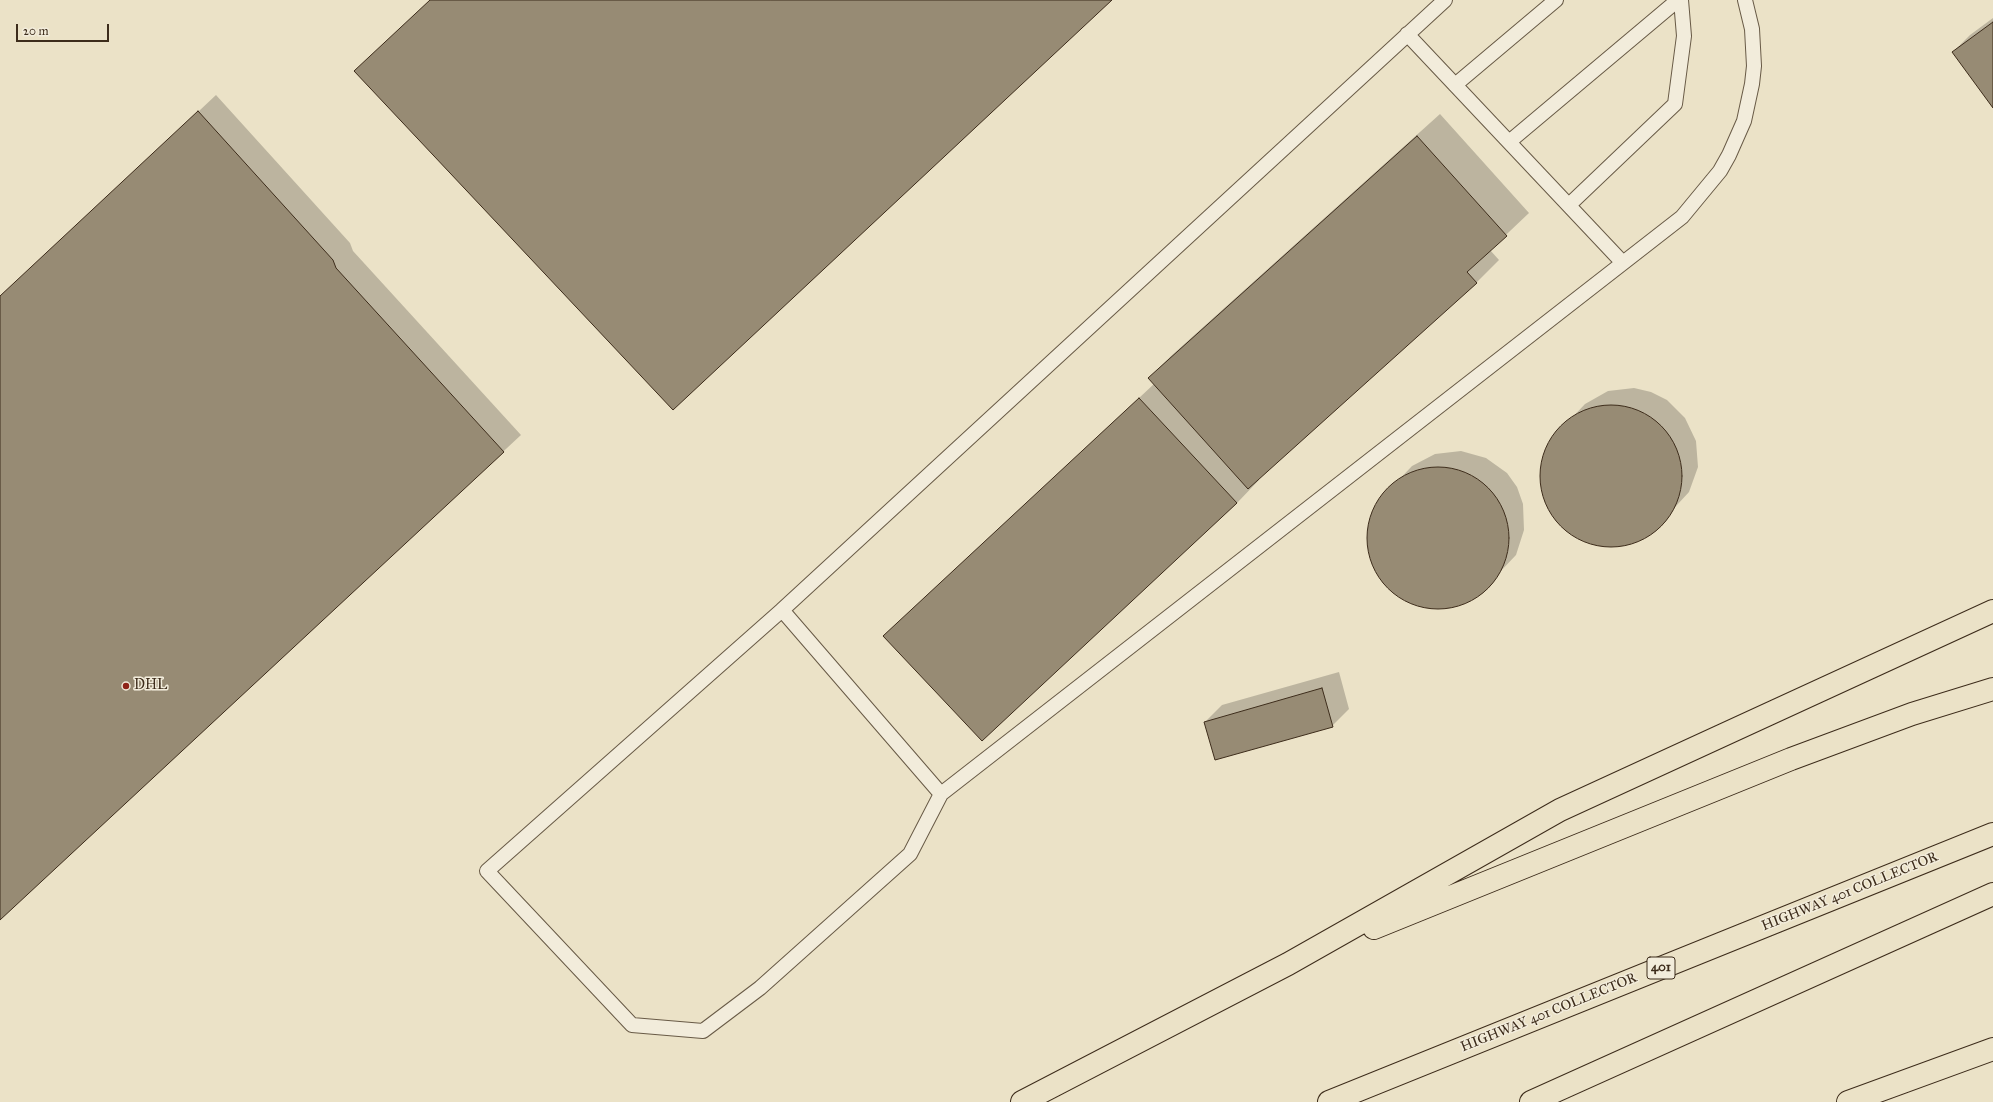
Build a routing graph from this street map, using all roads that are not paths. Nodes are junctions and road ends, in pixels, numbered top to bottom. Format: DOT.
graph roads {
  1 [pos="1445,0"];
  2 [pos="1556,0"];
  3 [pos="1680,0"];
  4 [pos="1745,0"];
  5 [pos="1407,34"];
  6 [pos="1455,85"];
  7 [pos="1508,142"];
  8 [pos="1569,205"];
  9 [pos="1623,263"];
  10 [pos="782,610"];
  11 [pos="1993,611"];
  12 [pos="1993,689"];
  13 [pos="941,794"];
  14 [pos="1993,834"];
  15 [pos="1993,894"];
  16 [pos="1288,964"];
  17 [pos="1993,1049"];
  18 [pos="1022,1102"];
  19 [pos="1328,1102"];
  20 [pos="1531,1102"];
  21 [pos="1848,1102"];
  1 -- 5 [label="lane"];
  2 -- 6 [label="lane"];
  3 -- 7 [label="lane"];
  3 -- 8 [label="lane"];
  4 -- 9 [label="lane"];
  5 -- 6 [label="lane"];
  5 -- 10 [label="lane"];
  6 -- 7 [label="lane"];
  7 -- 8 [label="lane"];
  8 -- 9 [label="lane"];
  9 -- 13 [label="lane"];
  10 -- 13 [label="lane"];
  10 -- 13 [label="lane"];
  11 -- 16 [label="highway"];
  12 -- 16 [label="highway"];
  14 -- 19 [label="highway, HIGHWAY 401 COLLECTOR / 401"];
  15 -- 20 [label="highway"];
  16 -- 18 [label="highway"];
  17 -- 21 [label="highway"];
}
